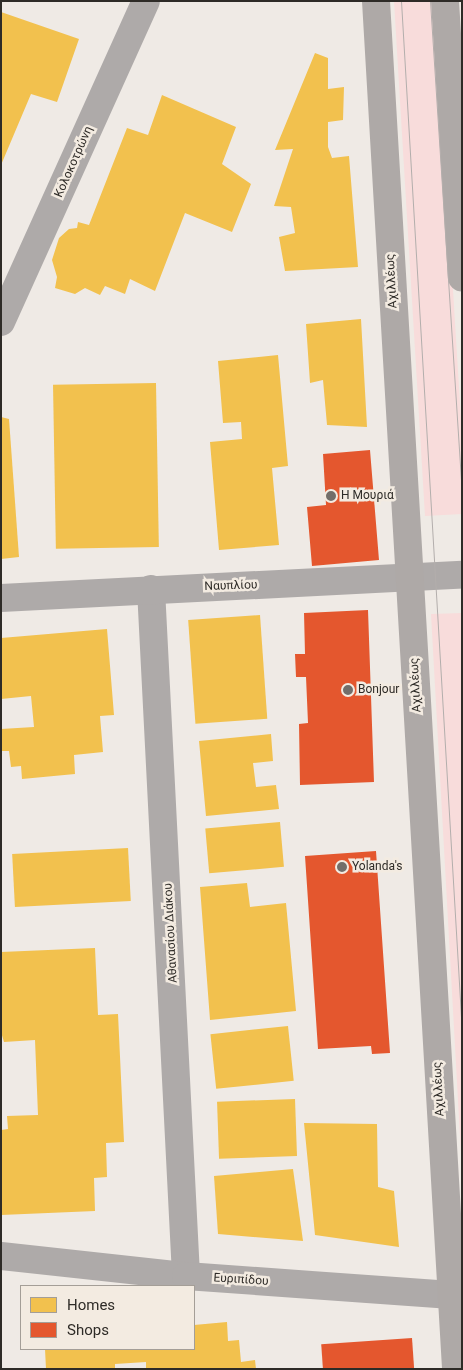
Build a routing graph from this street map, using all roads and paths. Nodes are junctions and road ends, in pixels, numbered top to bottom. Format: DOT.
graph roads {
  1 [pos="146,1"];
  2 [pos="376,1"];
  3 [pos="445,1"];
  4 [pos="461,268"];
  5 [pos="462,276"];
  6 [pos="1,322"];
  7 [pos="462,575"];
  8 [pos="410,579"];
  9 [pos="151,589"];
  10 [pos="1,598"];
  11 [pos="1,1256"];
  12 [pos="186,1276"];
  13 [pos="451,1295"];
  14 [pos="456,1369"];
  1 -- 6 [label="street, Κολοκοτρώνη"];
  2 -- 8 [label="main road, Αχιλλέως"];
  3 -- 4 [label="main road"];
  4 -- 5 [label="main road"];
  7 -- 8 [label="street, Ναυπλίου"];
  8 -- 9 [label="street, Ναυπλίου"];
  8 -- 13 [label="main road, Αχιλλέως"];
  9 -- 10 [label="street, Ναυπλίου"];
  9 -- 12 [label="street, Αθανασίου Διάκου"];
  11 -- 12 [label="street, Ευριπίδου"];
  12 -- 13 [label="street, Ευριπίδου"];
  13 -- 14 [label="main road, Αχιλλέως"];
}
